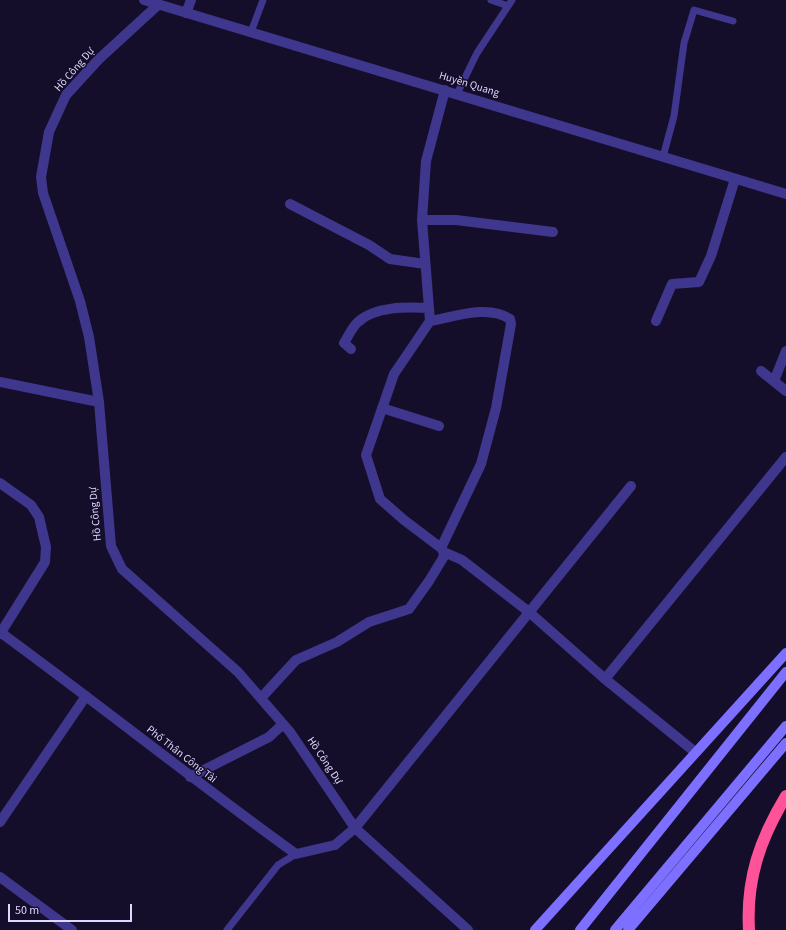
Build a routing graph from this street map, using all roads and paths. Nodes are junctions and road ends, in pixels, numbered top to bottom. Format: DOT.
graph roads {
  1 [pos="144,0"];
  2 [pos="191,0"];
  3 [pos="263,0"];
  4 [pos="491,0"];
  5 [pos="510,3"];
  6 [pos="159,4"];
  7 [pos="186,12"];
  8 [pos="733,21"];
  9 [pos="251,32"];
  10 [pos="445,90"];
  11 [pos="457,94"];
  12 [pos="663,157"];
  13 [pos="735,179"];
  14 [pos="786,194"];
  15 [pos="290,204"];
  16 [pos="422,220"];
  17 [pos="553,232"];
  18 [pos="425,264"];
  19 [pos="429,308"];
  20 [pos="430,321"];
  21 [pos="656,321"];
  22 [pos="351,349"];
  23 [pos="786,351"];
  24 [pos="761,371"];
  25 [pos="774,381"];
  26 [pos="0,382"];
  27 [pos="786,391"];
  28 [pos="99,402"];
  29 [pos="382,408"];
  30 [pos="439,426"];
  31 [pos="786,457"];
  32 [pos="0,482"];
  33 [pos="631,486"];
  34 [pos="442,550"];
  35 [pos="529,612"];
  36 [pos="0,633"];
  37 [pos="786,653"];
  38 [pos="786,672"];
  39 [pos="605,679"];
  40 [pos="86,696"];
  41 [pos="261,698"];
  42 [pos="283,724"];
  43 [pos="786,726"];
  44 [pos="786,743"];
  45 [pos="695,752"];
  46 [pos="190,776"];
  47 [pos="786,796"];
  48 [pos="0,822"];
  49 [pos="355,828"];
  50 [pos="296,854"];
  51 [pos="0,877"];
  52 [pos="72,930"];
  53 [pos="227,930"];
  54 [pos="468,930"];
  55 [pos="535,930"];
  56 [pos="580,930"];
  57 [pos="615,930"];
  58 [pos="628,930"];
  59 [pos="749,930"];
  1 -- 6 [label="street, Huyền Quang"];
  2 -- 7 [label="street"];
  3 -- 9 [label="lane"];
  4 -- 5 [label="lane"];
  5 -- 11 [label="lane"];
  6 -- 7 [label="street, Huyền Quang"];
  6 -- 28 [label="street, Hồ Công Dự"];
  7 -- 9 [label="street, Huyền Quang"];
  8 -- 12 [label="lane"];
  9 -- 10 [label="street, Huyền Quang"];
  10 -- 11 [label="street, Huyền Quang"];
  10 -- 16 [label="street"];
  11 -- 12 [label="street, Huyền Quang"];
  12 -- 13 [label="street, Huyền Quang"];
  13 -- 14 [label="street, Huyền Quang"];
  13 -- 21 [label="street"];
  15 -- 18 [label="street"];
  16 -- 17 [label="street"];
  16 -- 18 [label="street"];
  18 -- 19 [label="street"];
  19 -- 20 [label="street"];
  19 -- 22 [label="street"];
  20 -- 29 [label="street"];
  20 -- 34 [label="street"];
  23 -- 25 [label="street"];
  24 -- 25 [label="street"];
  25 -- 27 [label="street"];
  26 -- 28 [label="street"];
  28 -- 41 [label="street, Hồ Công Dự"];
  29 -- 30 [label="street"];
  29 -- 34 [label="street"];
  31 -- 39 [label="street"];
  32 -- 36 [label="street"];
  33 -- 35 [label="street"];
  34 -- 35 [label="street"];
  34 -- 41 [label="street"];
  35 -- 39 [label="street"];
  35 -- 49 [label="street"];
  36 -- 40 [label="street, Phố Thân Công Tài"];
  37 -- 45 [label="main road"];
  38 -- 56 [label="main road"];
  39 -- 45 [label="street"];
  40 -- 46 [label="street, Phố Thân Công Tài"];
  40 -- 48 [label="street"];
  41 -- 42 [label="street, Hồ Công Dự"];
  42 -- 46 [label="street"];
  42 -- 49 [label="street, Hồ Công Dự"];
  43 -- 57 [label="main road"];
  44 -- 58 [label="main road"];
  45 -- 55 [label="main road"];
  46 -- 50 [label="street, Phố Thân Công Tài"];
  47 -- 59 [label="highway"];
  49 -- 50 [label="street"];
  49 -- 54 [label="street, Hồ Công Dự"];
  50 -- 53 [label="lane"];
  51 -- 52 [label="street"];
}
